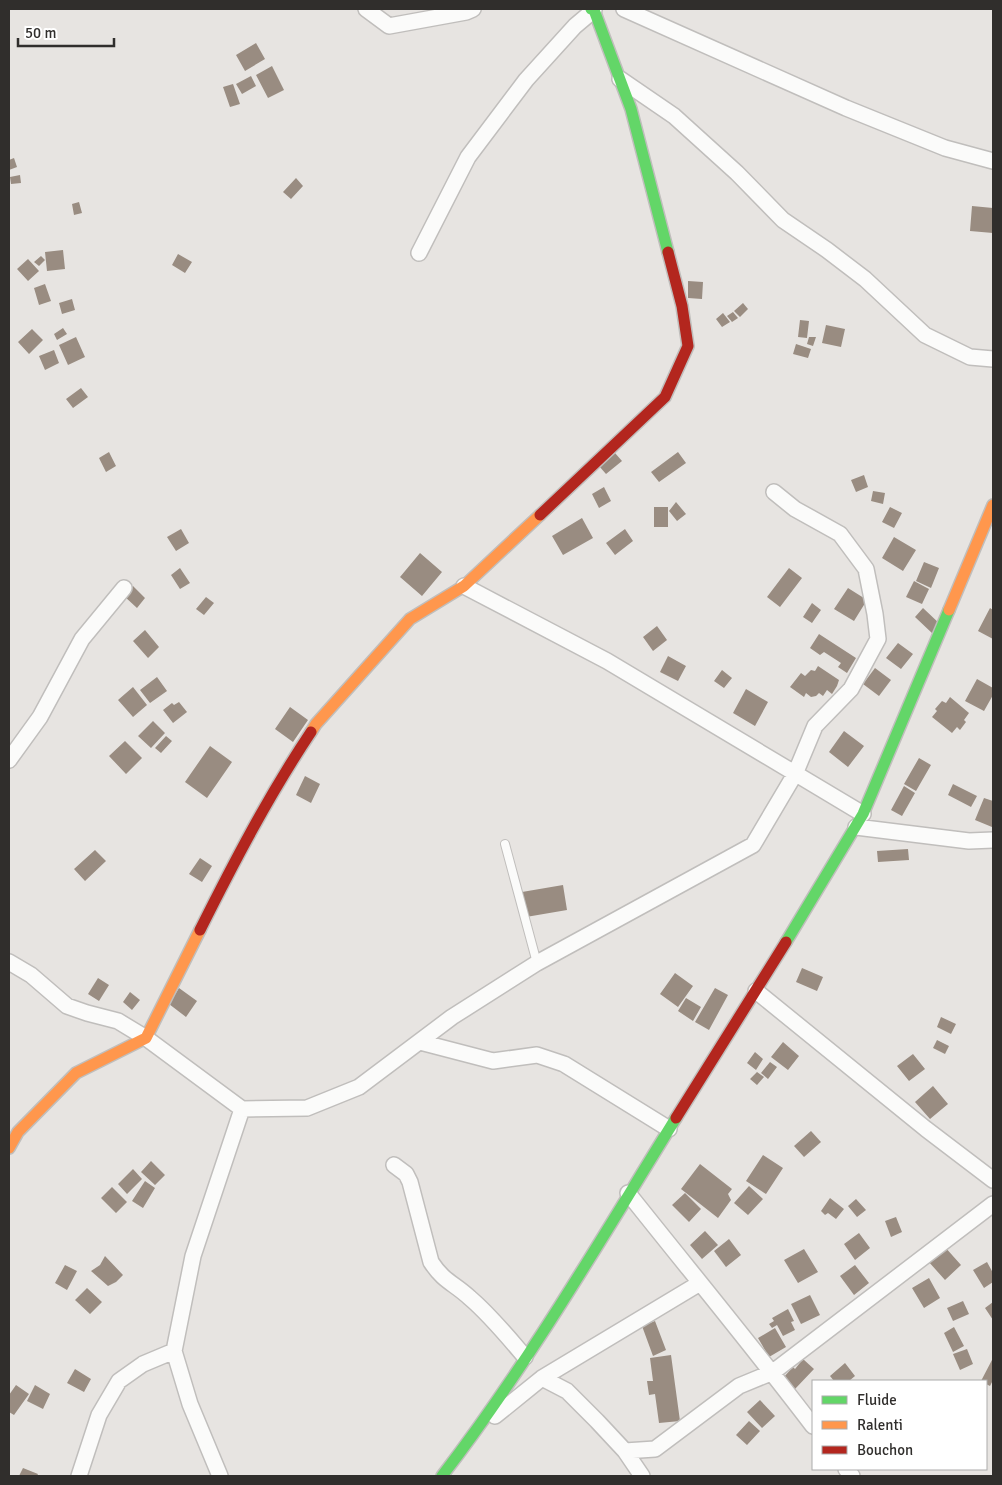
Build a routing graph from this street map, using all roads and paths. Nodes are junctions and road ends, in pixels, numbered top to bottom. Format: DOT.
graph roads {
  1 [pos="366,9"];
  2 [pos="473,9"];
  3 [pos="624,9"];
  4 [pos="592,10"];
  5 [pos="620,79"];
  6 [pos="993,161"];
  7 [pos="419,252"];
  8 [pos="993,359"];
  9 [pos="774,492"];
  10 [pos="993,505"];
  11 [pos="464,586"];
  12 [pos="124,588"];
  13 [pos="9,760"];
  14 [pos="795,774"];
  15 [pos="859,821"];
  16 [pos="993,840"];
  17 [pos="505,844"];
  18 [pos="9,962"];
  19 [pos="537,963"];
  20 [pos="756,991"];
  21 [pos="146,1038"];
  22 [pos="420,1042"];
  23 [pos="242,1109"];
  24 [pos="669,1129"];
  25 [pos="9,1148"];
  26 [pos="394,1165"];
  27 [pos="993,1180"];
  28 [pos="628,1193"];
  29 [pos="993,1204"];
  30 [pos="700,1283"];
  31 [pos="174,1351"];
  32 [pos="525,1357"];
  33 [pos="773,1372"];
  34 [pos="542,1378"];
  35 [pos="812,1425"];
  36 [pos="476,1432"];
  37 [pos="625,1451"];
  38 [pos="79,1476"];
  39 [pos="220,1476"];
  40 [pos="442,1476"];
  41 [pos="642,1476"];
  1 -- 2 [label="street"];
  3 -- 6 [label="street"];
  4 -- 5 [label="street"];
  4 -- 7 [label="street"];
  5 -- 8 [label="street"];
  5 -- 11 [label="street"];
  9 -- 14 [label="street"];
  10 -- 15 [label="street"];
  11 -- 14 [label="street"];
  11 -- 21 [label="street"];
  12 -- 13 [label="street"];
  14 -- 15 [label="street"];
  14 -- 19 [label="street"];
  15 -- 16 [label="street"];
  15 -- 20 [label="street"];
  17 -- 19 [label="lane"];
  18 -- 21 [label="street"];
  19 -- 22 [label="street"];
  20 -- 24 [label="street"];
  20 -- 27 [label="street"];
  21 -- 23 [label="street"];
  21 -- 25 [label="street"];
  22 -- 23 [label="street"];
  22 -- 24 [label="street"];
  23 -- 31 [label="street"];
  24 -- 28 [label="street"];
  26 -- 32 [label="street"];
  28 -- 30 [label="street"];
  28 -- 32 [label="street"];
  29 -- 33 [label="street"];
  30 -- 33 [label="street"];
  30 -- 34 [label="street"];
  31 -- 38 [label="street"];
  31 -- 39 [label="street"];
  32 -- 36 [label="street"];
  33 -- 35 [label="street"];
  33 -- 37 [label="street"];
  34 -- 36 [label="street"];
  34 -- 37 [label="street"];
  36 -- 40 [label="street"];
  37 -- 41 [label="street"];
}
